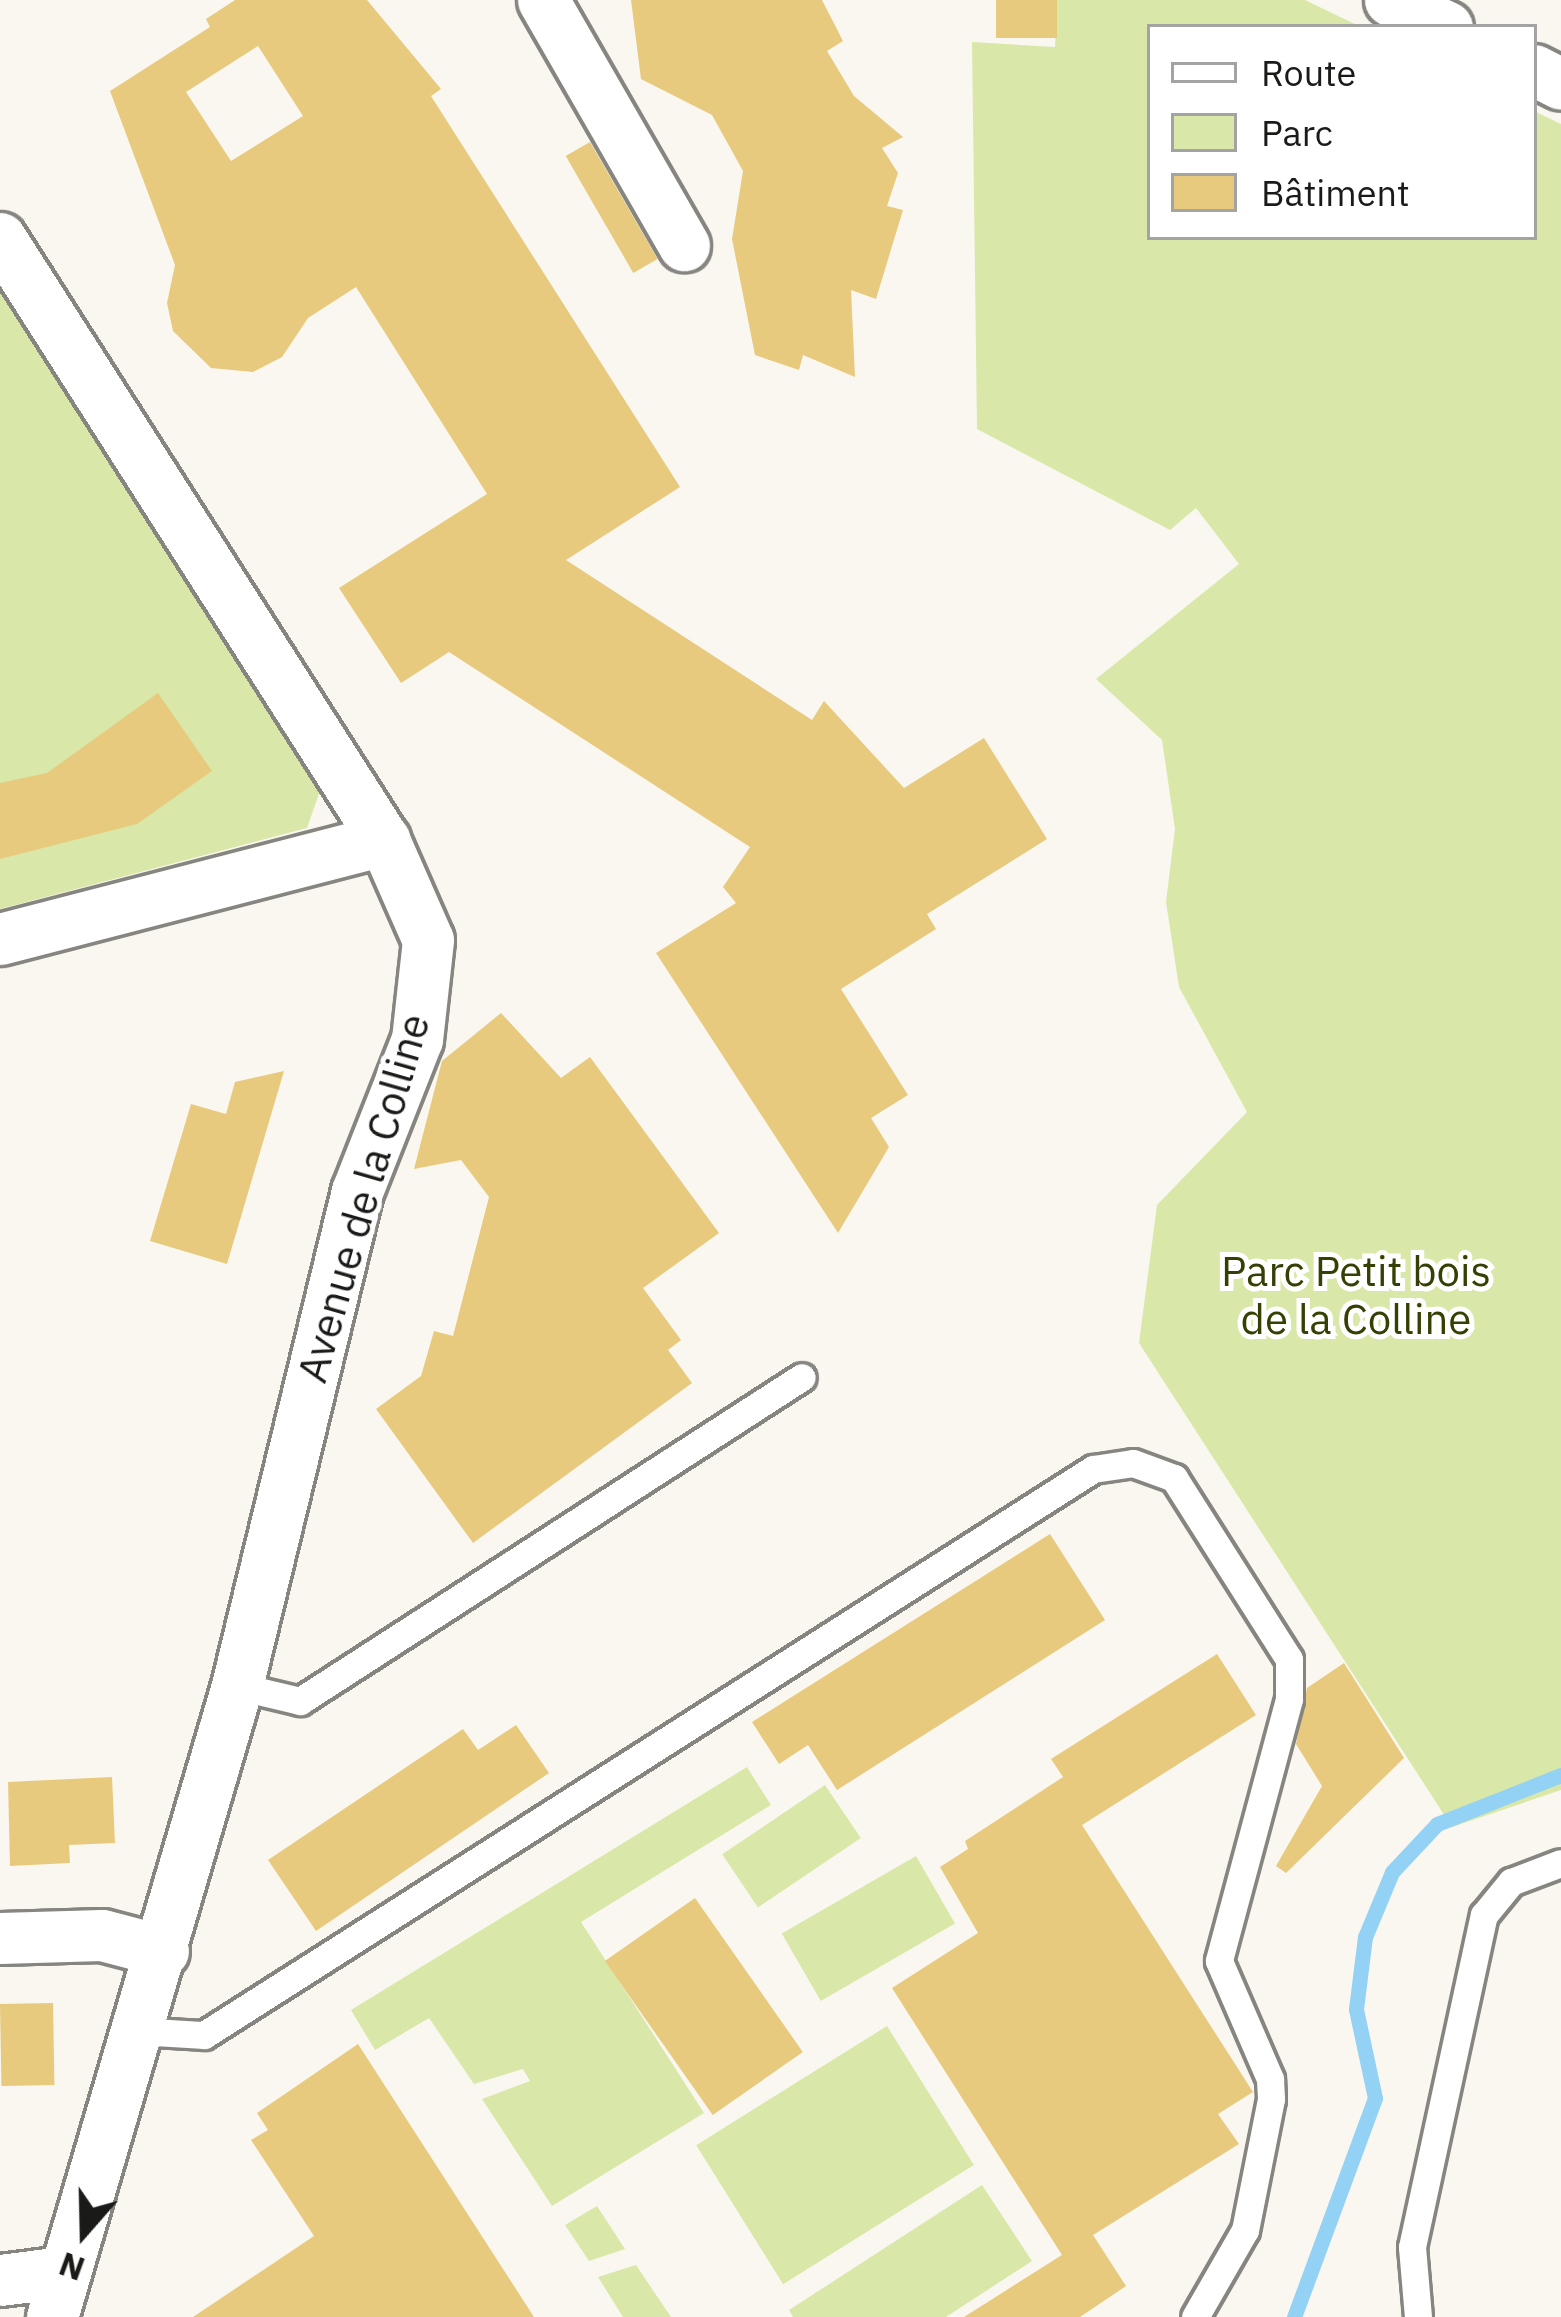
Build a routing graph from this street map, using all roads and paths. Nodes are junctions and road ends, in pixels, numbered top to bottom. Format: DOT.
graph roads {
  1 [pos="543,0"];
  2 [pos="1390,0"];
  3 [pos="1441,24"];
  4 [pos="0,238"];
  5 [pos="684,245"];
  6 [pos="383,840"];
  7 [pos="0,939"];
  8 [pos="802,1377"];
  9 [pos="237,1686"];
  10 [pos="1561,1863"];
  11 [pos="0,1938"];
  12 [pos="163,1951"];
  13 [pos="138,2031"];
  14 [pos="0,2279"];
  15 [pos="57,2295"];
  16 [pos="1195,2317"];
  17 [pos="1418,2317"];
  1 -- 5 [label="street"];
  2 -- 3 [label="street"];
  4 -- 6 [label="street, Avenue de la Colline"];
  6 -- 7 [label="street"];
  6 -- 9 [label="street, Avenue de la Colline"];
  8 -- 9 [label="lane"];
  9 -- 12 [label="street, Avenue de la Colline"];
  10 -- 17 [label="lane"];
  11 -- 12 [label="street"];
  12 -- 13 [label="street, Avenue de la Colline"];
  13 -- 15 [label="street, Avenue de la Colline"];
  13 -- 16 [label="lane"];
  14 -- 15 [label="street"];
}
